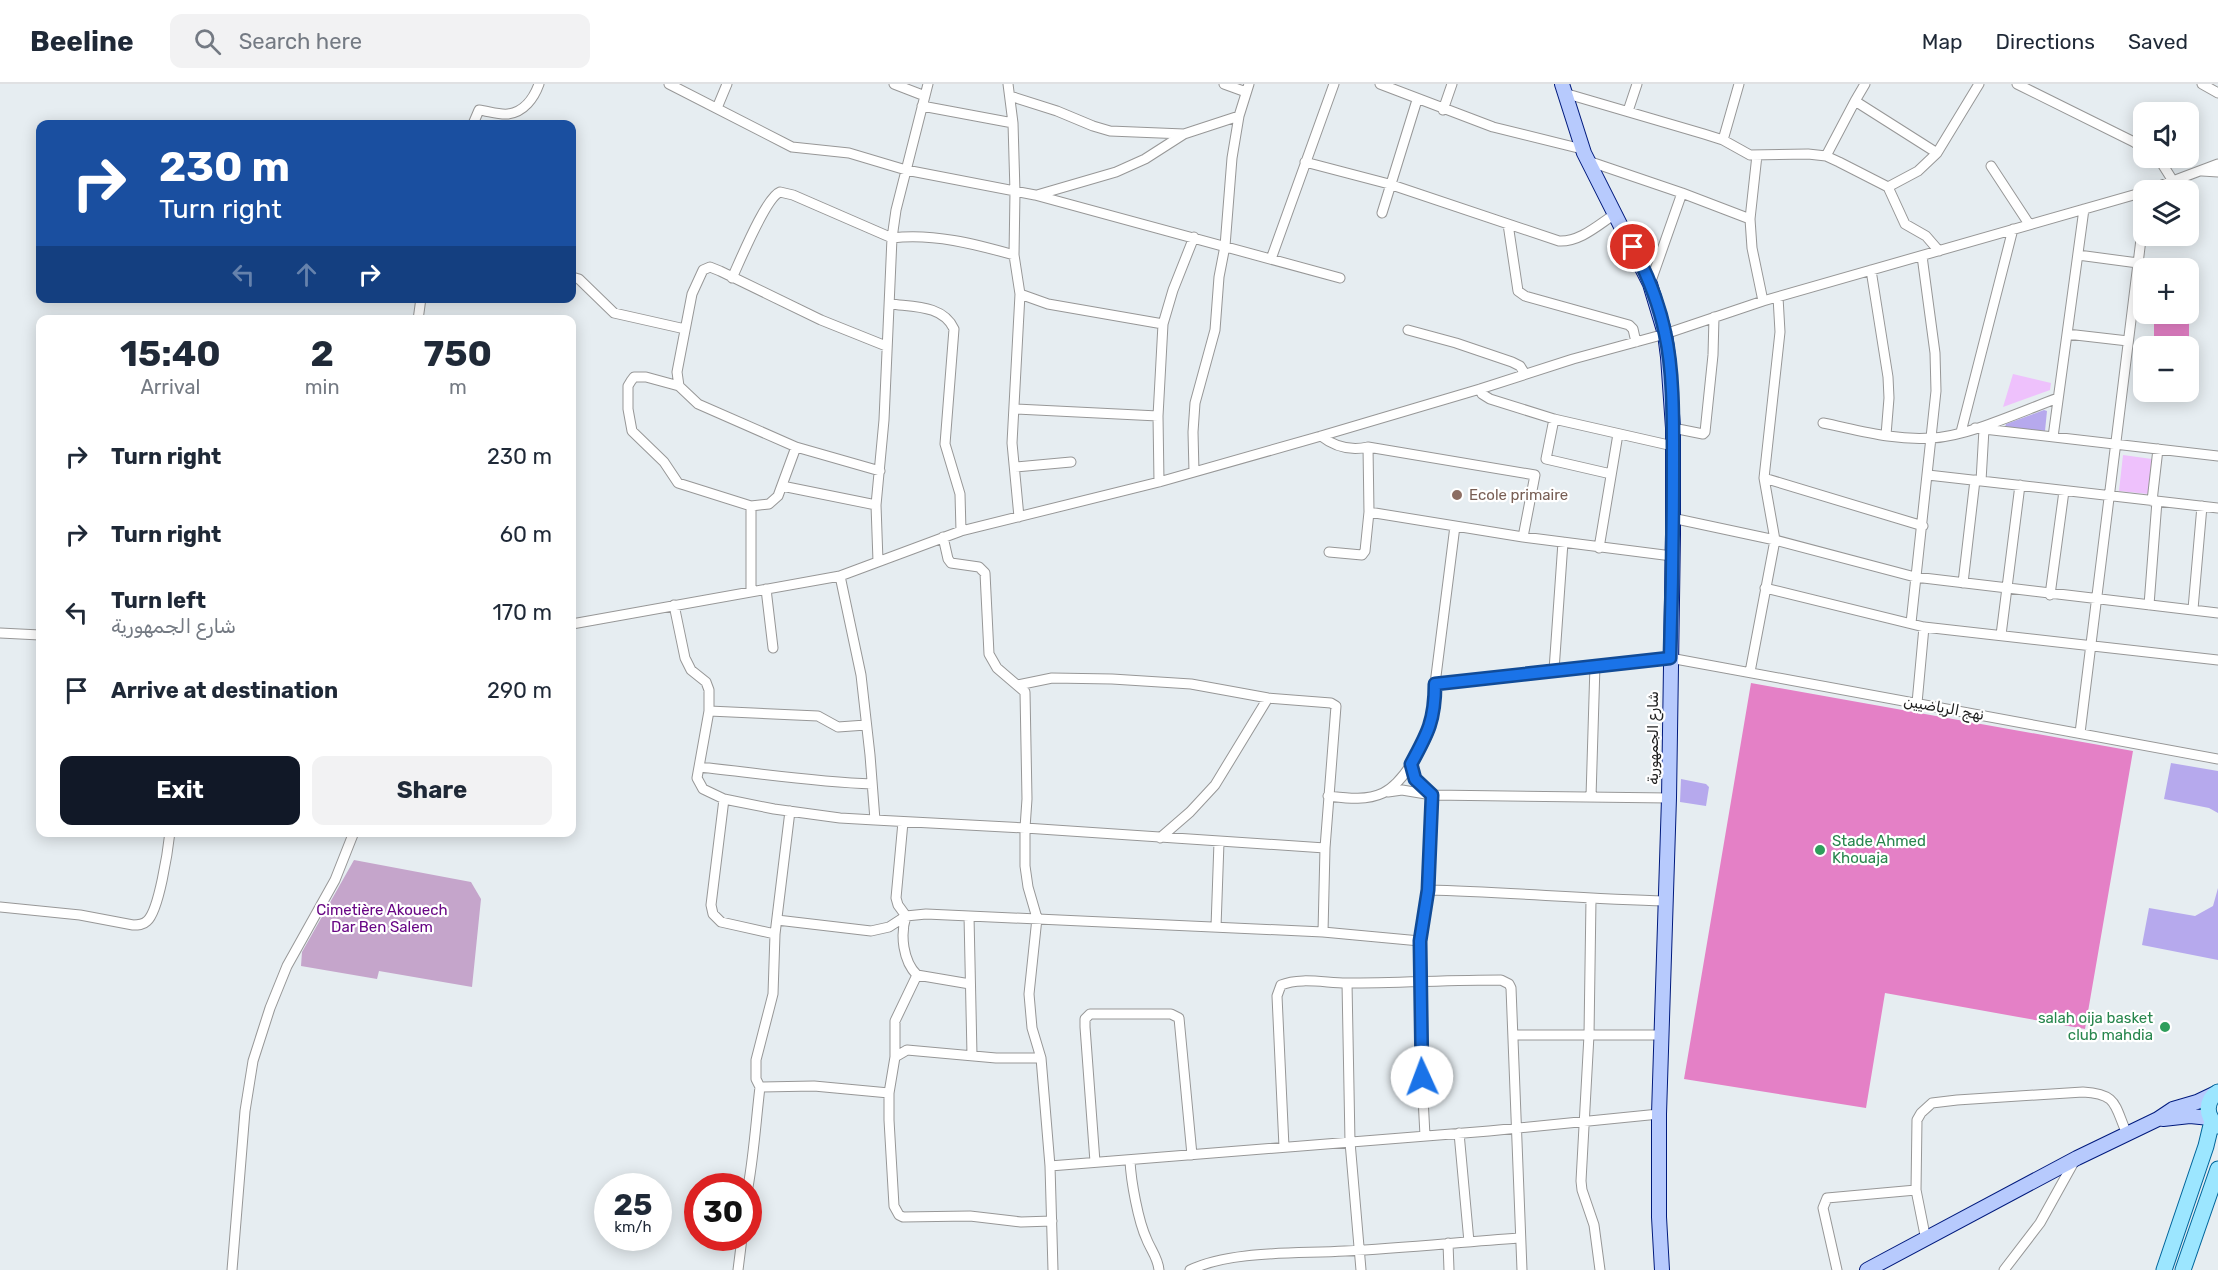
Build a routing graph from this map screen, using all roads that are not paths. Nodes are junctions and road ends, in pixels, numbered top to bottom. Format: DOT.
graph roads {
  1 [pos="538,84"];
  2 [pos="669,84"];
  3 [pos="727,84"];
  4 [pos="894,84"];
  5 [pos="928,84"];
  6 [pos="1008,84"];
  7 [pos="1224,84"];
  8 [pos="1334,84"];
  9 [pos="1381,84"];
  10 [pos="1452,84"];
  11 [pos="1637,84"];
  12 [pos="1739,84"];
  13 [pos="1865,84"];
  14 [pos="1979,84"];
  15 [pos="2017,84"];
  16 [pos="2202,84"];
  17 [pos="1247,88"];
  18 [pos="1563,88"];
  19 [pos="2218,93"];
  20 [pos="1010,96"];
  21 [pos="1417,100"];
  22 [pos="924,101"];
  23 [pos="1855,102"];
  24 [pos="717,108"];
  25 [pos="1443,110"];
  26 [pos="1628,111"];
  27 [pos="1239,116"];
  28 [pos="474,120"];
  29 [pos="1012,123"];
  30 [pos="1184,134"];
  31 [pos="1723,140"];
  32 [pos="2133,142"];
  33 [pos="1937,153"];
  34 [pos="1585,155"];
  35 [pos="1757,155"];
  36 [pos="1826,156"];
  37 [pos="1305,162"];
  38 [pos="2218,164"];
  39 [pos="1990,166"];
  40 [pos="906,170"];
  41 [pos="2200,171"];
  42 [pos="2218,172"];
  43 [pos="2176,180"];
  44 [pos="1389,184"];
  45 [pos="1888,188"];
  46 [pos="1015,192"];
  47 [pos="1682,193"];
  48 [pos="1035,195"];
  49 [pos="2133,195"];
  50 [pos="2084,208"];
  51 [pos="1382,213"];
  52 [pos="1615,214"];
  53 [pos="1750,219"];
  54 [pos="1508,224"];
  55 [pos="2029,224"];
  56 [pos="2013,229"];
  57 [pos="1194,237"];
  58 [pos="892,238"];
  59 [pos="1225,246"];
  60 [pos="1939,251"];
  61 [pos="1014,255"];
  62 [pos="2078,255"];
  63 [pos="1922,256"];
  64 [pos="1271,259"];
  65 [pos="2133,262"];
  66 [pos="1871,270"];
  67 [pos="576,278"];
  68 [pos="732,278"];
  69 [pos="1340,278"];
  70 [pos="1650,284"];
  71 [pos="1020,294"];
  72 [pos="1778,297"];
  73 [pos="1763,301"];
  74 [pos="2133,302"];
  75 [pos="891,304"];
  76 [pos="1714,317"];
  77 [pos="1163,324"];
  78 [pos="685,329"];
  79 [pos="1408,330"];
  80 [pos="1665,334"];
  81 [pos="2067,334"];
  82 [pos="2128,341"];
  83 [pos="1636,342"];
  84 [pos="886,346"];
  85 [pos="1525,374"];
  86 [pos="679,386"];
  87 [pos="1480,389"];
  88 [pos="2058,398"];
  89 [pos="1016,409"];
  90 [pos="1158,416"];
  91 [pos="1554,419"];
  92 [pos="1823,423"];
  93 [pos="1673,428"];
  94 [pos="1980,428"];
  95 [pos="1961,432"];
  96 [pos="1618,434"];
  97 [pos="1886,435"];
  98 [pos="1321,436"];
  99 [pos="2053,437"];
  100 [pos="1932,438"];
  101 [pos="2115,444"];
  102 [pos="1673,446"];
  103 [pos="796,447"];
  104 [pos="1368,447"];
  105 [pos="2158,449"];
  106 [pos="2218,456"];
  107 [pos="1546,459"];
  108 [pos="1071,462"];
  109 [pos="1015,467"];
  110 [pos="880,471"];
  111 [pos="1194,472"];
  112 [pos="1611,474"];
  113 [pos="1535,475"];
  114 [pos="1929,475"];
  115 [pos="1764,478"];
  116 [pos="1978,480"];
  117 [pos="1159,482"];
  118 [pos="2020,485"];
  119 [pos="782,486"];
  120 [pos="2064,491"];
  121 [pos="2109,496"];
  122 [pos="2154,501"];
  123 [pos="876,505"];
  124 [pos="750,506"];
  125 [pos="2202,506"];
  126 [pos="2218,508"];
  127 [pos="1369,512"];
  128 [pos="1019,517"];
  129 [pos="1672,518"];
  130 [pos="1455,526"];
  131 [pos="1923,526"];
  132 [pos="961,531"];
  133 [pos="943,537"];
  134 [pos="1523,537"];
  135 [pos="1775,540"];
  136 [pos="1563,542"];
  137 [pos="1599,548"];
  138 [pos="1329,552"];
  139 [pos="1672,556"];
  140 [pos="878,561"];
  141 [pos="840,576"];
  142 [pos="1916,577"];
  143 [pos="1963,583"];
  144 [pos="1765,588"];
  145 [pos="766,589"];
  146 [pos="2006,589"];
  147 [pos="751,591"];
  148 [pos="2050,595"];
  149 [pos="2096,600"];
  150 [pos="674,604"];
  151 [pos="2149,605"];
  152 [pos="2193,609"];
  153 [pos="2218,613"];
  154 [pos="576,623"];
  155 [pos="1911,623"];
  156 [pos="1924,627"];
  157 [pos="0,633"];
  158 [pos="36,635"];
  159 [pos="2001,635"];
  160 [pos="2091,646"];
  161 [pos="774,648"];
  162 [pos="1670,658"];
  163 [pos="2218,660"];
  164 [pos="1595,665"];
  165 [pos="1554,670"];
  166 [pos="1750,672"];
  167 [pos="1435,684"];
  168 [pos="1018,685"];
  169 [pos="1268,698"];
  170 [pos="1917,703"];
  171 [pos="709,711"];
  172 [pos="866,725"];
  173 [pos="2080,733"];
  174 [pos="2218,759"];
  175 [pos="1411,764"];
  176 [pos="699,767"];
  177 [pos="872,784"];
  178 [pos="1383,793"];
  179 [pos="1432,795"];
  180 [pos="1328,796"];
  181 [pos="1591,797"];
  182 [pos="1669,798"];
  183 [pos="724,799"];
  184 [pos="790,812"];
  185 [pos="875,820"];
  186 [pos="903,822"];
  187 [pos="1025,828"];
  188 [pos="169,837"];
  189 [pos="352,837"];
  190 [pos="1160,838"];
  191 [pos="1220,842"];
  192 [pos="1325,848"];
  193 [pos="1428,890"];
  194 [pos="1591,899"];
  195 [pos="1666,901"];
  196 [pos="0,907"];
  197 [pos="906,916"];
  198 [pos="969,916"];
  199 [pos="1037,918"];
  200 [pos="777,920"];
  201 [pos="1216,927"];
  202 [pos="1323,932"];
  203 [pos="775,934"];
  204 [pos="1420,941"];
  205 [pos="917,975"];
  206 [pos="1420,981"];
  207 [pos="1347,983"];
  208 [pos="970,984"];
  209 [pos="1514,1035"];
  210 [pos="1589,1035"];
  211 [pos="1661,1035"];
  212 [pos="972,1055"];
  213 [pos="895,1057"];
  214 [pos="1041,1058"];
  215 [pos="760,1087"];
  216 [pos="2218,1092"];
  217 [pos="889,1093"];
  218 [pos="1659,1114"];
  219 [pos="2158,1119"];
  220 [pos="1586,1122"];
  221 [pos="2213,1122"];
  222 [pos="1517,1128"];
  223 [pos="1459,1133"];
  224 [pos="2127,1134"];
  225 [pos="1425,1136"];
  226 [pos="1350,1142"];
  227 [pos="1284,1147"];
  228 [pos="1192,1155"];
  229 [pos="2076,1158"];
  230 [pos="1130,1161"];
  231 [pos="1095,1162"];
  232 [pos="1050,1166"];
  233 [pos="2218,1168"];
  234 [pos="751,1173"];
  235 [pos="1916,1190"];
  236 [pos="1052,1221"];
  237 [pos="1519,1238"];
  238 [pos="1926,1239"];
  239 [pos="1469,1242"];
  240 [pos="1448,1243"];
  241 [pos="1358,1250"];
  242 [pos="740,1251"];
  243 [pos="232,1270"];
  244 [pos="738,1270"];
  245 [pos="1053,1270"];
  246 [pos="1160,1270"];
  247 [pos="1191,1270"];
  248 [pos="1361,1270"];
  249 [pos="1449,1270"];
  250 [pos="1522,1270"];
  251 [pos="1600,1270"];
  252 [pos="1662,1270"];
  253 [pos="1837,1270"];
  254 [pos="1867,1270"];
  255 [pos="2004,1270"];
  256 [pos="2164,1270"];
  257 [pos="2183,1270"];
  1 -- 28 [label="street"];
  2 -- 24 [label="street"];
  3 -- 24 [label="street"];
  4 -- 22 [label="street"];
  5 -- 22 [label="street"];
  6 -- 20 [label="street"];
  7 -- 17 [label="street"];
  8 -- 37 [label="street"];
  9 -- 21 [label="street"];
  10 -- 25 [label="street"];
  11 -- 26 [label="street"];
  12 -- 31 [label="street"];
  13 -- 23 [label="street"];
  14 -- 33 [label="street"];
  15 -- 32 [label="street"];
  16 -- 19 [label="street"];
  17 -- 27 [label="street"];
  18 -- 26 [label="street"];
  18 -- 34 [label="main road, شارع الجمهورية"];
  20 -- 29 [label="street"];
  20 -- 30 [label="street"];
  21 -- 25 [label="street"];
  21 -- 44 [label="street"];
  22 -- 29 [label="street"];
  22 -- 40 [label="street"];
  23 -- 33 [label="street"];
  23 -- 36 [label="street"];
  24 -- 40 [label="street"];
  25 -- 34 [label="street"];
  26 -- 31 [label="street"];
  27 -- 30 [label="street"];
  27 -- 59 [label="street"];
  29 -- 46 [label="street"];
  30 -- 48 [label="street"];
  31 -- 35 [label="street"];
  33 -- 45 [label="street"];
  34 -- 47 [label="street"];
  34 -- 52 [label="main road, شارع الجمهورية"];
  35 -- 36 [label="street"];
  35 -- 53 [label="street"];
  36 -- 45 [label="street"];
  37 -- 44 [label="street"];
  37 -- 64 [label="street"];
  38 -- 41 [label="street"];
  39 -- 55 [label="street"];
  40 -- 46 [label="street"];
  40 -- 58 [label="street"];
  41 -- 42 [label="street"];
  41 -- 43 [label="street"];
  44 -- 51 [label="street"];
  44 -- 54 [label="street"];
  45 -- 60 [label="street"];
  46 -- 48 [label="street"];
  46 -- 61 [label="street"];
  47 -- 53 [label="street"];
  47 -- 70 [label="street"];
  48 -- 57 [label="street"];
  49 -- 50 [label="street"];
  50 -- 55 [label="street"];
  50 -- 62 [label="street"];
  52 -- 54 [label="street"];
  52 -- 70 [label="main road, شارع الجمهورية"];
  53 -- 73 [label="street"];
  54 -- 83 [label="street"];
  55 -- 56 [label="street"];
  56 -- 60 [label="street"];
  56 -- 95 [label="street"];
  57 -- 59 [label="street"];
  57 -- 77 [label="street"];
  58 -- 61 [label="street"];
  58 -- 68 [label="street"];
  58 -- 75 [label="street"];
  59 -- 64 [label="street"];
  59 -- 111 [label="street"];
  60 -- 63 [label="street"];
  61 -- 71 [label="street"];
  62 -- 65 [label="street"];
  62 -- 81 [label="street"];
  63 -- 66 [label="street"];
  63 -- 100 [label="street"];
  64 -- 69 [label="street"];
  66 -- 72 [label="street"];
  66 -- 97 [label="street"];
  67 -- 78 [label="street"];
  68 -- 78 [label="street"];
  68 -- 84 [label="street"];
  70 -- 80 [label="main road, شارع الجمهورية"];
  71 -- 77 [label="street"];
  71 -- 89 [label="street"];
  72 -- 73 [label="street"];
  72 -- 115 [label="street"];
  73 -- 76 [label="street"];
  74 -- 82 [label="street"];
  75 -- 84 [label="street"];
  75 -- 132 [label="street"];
  76 -- 80 [label="street"];
  76 -- 93 [label="street"];
  77 -- 90 [label="street"];
  78 -- 86 [label="street"];
  79 -- 85 [label="street"];
  80 -- 83 [label="street"];
  80 -- 93 [label="main road, شارع الجمهورية"];
  81 -- 82 [label="street"];
  81 -- 88 [label="street"];
  82 -- 101 [label="street"];
  83 -- 85 [label="street"];
  84 -- 110 [label="street"];
  85 -- 87 [label="street"];
  86 -- 103 [label="street"];
  86 -- 124 [label="street"];
  87 -- 91 [label="street"];
  87 -- 98 [label="street"];
  88 -- 94 [label="street"];
  88 -- 99 [label="street"];
  89 -- 90 [label="street"];
  89 -- 109 [label="street"];
  90 -- 117 [label="street"];
  91 -- 96 [label="street"];
  91 -- 107 [label="street"];
  92 -- 97 [label="street"];
  93 -- 102 [label="main road, شارع الجمهورية"];
  94 -- 95 [label="street"];
  94 -- 99 [label="street"];
  94 -- 116 [label="street"];
  95 -- 100 [label="street"];
  96 -- 102 [label="street"];
  96 -- 112 [label="street"];
  97 -- 100 [label="street"];
  98 -- 104 [label="street"];
  98 -- 111 [label="street"];
  99 -- 101 [label="street"];
  100 -- 114 [label="street"];
  101 -- 105 [label="street"];
  101 -- 121 [label="street"];
  102 -- 129 [label="main road, شارع الجمهورية"];
  103 -- 110 [label="street"];
  103 -- 119 [label="street"];
  104 -- 113 [label="street"];
  104 -- 127 [label="street"];
  105 -- 106 [label="street"];
  105 -- 122 [label="street"];
  107 -- 112 [label="street"];
  107 -- 113 [label="street"];
  108 -- 109 [label="street"];
  109 -- 128 [label="street"];
  110 -- 123 [label="street"];
  111 -- 117 [label="street"];
  112 -- 137 [label="street"];
  113 -- 134 [label="street"];
  114 -- 116 [label="street"];
  114 -- 131 [label="street"];
  115 -- 131 [label="street"];
  115 -- 135 [label="street"];
  116 -- 118 [label="street"];
  116 -- 143 [label="street"];
  117 -- 128 [label="street"];
  118 -- 120 [label="street"];
  118 -- 146 [label="street"];
  119 -- 123 [label="street"];
  119 -- 124 [label="street"];
  120 -- 121 [label="street"];
  120 -- 148 [label="street"];
  121 -- 122 [label="street"];
  121 -- 149 [label="street"];
  122 -- 125 [label="street"];
  122 -- 151 [label="street"];
  123 -- 140 [label="street"];
  124 -- 147 [label="street"];
  125 -- 126 [label="street"];
  125 -- 152 [label="street"];
  127 -- 130 [label="street"];
  127 -- 138 [label="street"];
  128 -- 132 [label="street"];
  129 -- 135 [label="street"];
  129 -- 139 [label="main road, شارع الجمهورية"];
  130 -- 134 [label="street"];
  130 -- 167 [label="street"];
  131 -- 142 [label="street"];
  132 -- 133 [label="street"];
  133 -- 140 [label="street"];
  133 -- 168 [label="street"];
  134 -- 136 [label="street"];
  135 -- 142 [label="street"];
  135 -- 144 [label="street"];
  136 -- 137 [label="street"];
  136 -- 165 [label="street"];
  137 -- 139 [label="street"];
  139 -- 162 [label="main road, شارع الجمهورية"];
  140 -- 141 [label="street"];
  141 -- 145 [label="street"];
  141 -- 172 [label="street"];
  142 -- 143 [label="street"];
  142 -- 155 [label="street"];
  143 -- 146 [label="street"];
  144 -- 155 [label="street"];
  144 -- 166 [label="street"];
  145 -- 147 [label="street"];
  145 -- 161 [label="street"];
  146 -- 148 [label="street"];
  146 -- 159 [label="street"];
  147 -- 150 [label="street"];
  148 -- 149 [label="street"];
  149 -- 151 [label="street"];
  149 -- 160 [label="street"];
  150 -- 154 [label="street"];
  150 -- 171 [label="street"];
  151 -- 152 [label="street"];
  152 -- 153 [label="street"];
  155 -- 156 [label="street"];
  156 -- 159 [label="street"];
  156 -- 170 [label="street"];
  157 -- 158 [label="street"];
  159 -- 160 [label="street"];
  160 -- 163 [label="street"];
  160 -- 173 [label="street"];
  162 -- 164 [label="street, نهج الرياضيين"];
  162 -- 166 [label="street, نهج الرياضيين"];
  162 -- 182 [label="main road, شارع الجمهورية"];
  164 -- 165 [label="street, نهج الرياضيين"];
  164 -- 181 [label="street"];
  165 -- 167 [label="street, نهج الرياضيين"];
  166 -- 170 [label="street, نهج الرياضيين"];
  167 -- 175 [label="street"];
  168 -- 169 [label="street"];
  168 -- 187 [label="street"];
  169 -- 180 [label="street"];
  169 -- 190 [label="street"];
  170 -- 173 [label="street, نهج الرياضيين"];
  171 -- 172 [label="street"];
  171 -- 176 [label="street"];
  172 -- 177 [label="street"];
  173 -- 174 [label="street, نهج الرياضيين"];
  175 -- 178 [label="street"];
  175 -- 179 [label="street"];
  176 -- 177 [label="street"];
  176 -- 183 [label="street"];
  177 -- 185 [label="street"];
  178 -- 179 [label="street"];
  178 -- 180 [label="street"];
  179 -- 181 [label="street"];
  179 -- 193 [label="street"];
  180 -- 192 [label="street"];
  181 -- 182 [label="street"];
  182 -- 195 [label="main road, شارع الجمهورية"];
  183 -- 184 [label="street"];
  183 -- 203 [label="street"];
  184 -- 185 [label="street"];
  184 -- 200 [label="street"];
  185 -- 186 [label="street"];
  186 -- 187 [label="street"];
  186 -- 197 [label="street"];
  187 -- 190 [label="street"];
  187 -- 199 [label="street"];
  188 -- 196 [label="street"];
  189 -- 243 [label="street"];
  190 -- 191 [label="street"];
  191 -- 192 [label="street"];
  191 -- 201 [label="street"];
  192 -- 202 [label="street"];
  193 -- 194 [label="street"];
  193 -- 204 [label="street"];
  194 -- 195 [label="street"];
  194 -- 210 [label="street"];
  195 -- 211 [label="main road, شارع الجمهورية"];
  197 -- 198 [label="street"];
  197 -- 200 [label="street"];
  197 -- 205 [label="street"];
  198 -- 199 [label="street"];
  198 -- 208 [label="street"];
  199 -- 201 [label="street"];
  199 -- 214 [label="street"];
  200 -- 203 [label="street"];
  201 -- 202 [label="street"];
  202 -- 204 [label="street"];
  203 -- 215 [label="street"];
  204 -- 206 [label="street"];
  205 -- 208 [label="street"];
  205 -- 213 [label="street"];
  206 -- 207 [label="street"];
  206 -- 209 [label="street"];
  206 -- 225 [label="street"];
  207 -- 226 [label="street"];
  207 -- 227 [label="street"];
  208 -- 212 [label="street"];
  209 -- 210 [label="street"];
  209 -- 222 [label="street"];
  210 -- 211 [label="street"];
  210 -- 220 [label="street"];
  211 -- 218 [label="main road, شارع الجمهورية"];
  212 -- 213 [label="street"];
  212 -- 214 [label="street"];
  213 -- 217 [label="street"];
  214 -- 232 [label="street"];
  215 -- 217 [label="street"];
  215 -- 234 [label="street"];
  216 -- 219 [label="main road"];
  216 -- 221 [label="main road"];
  217 -- 236 [label="street"];
  218 -- 220 [label="street"];
  218 -- 252 [label="main road, شارع الجمهورية"];
  219 -- 221 [label="main road"];
  219 -- 224 [label="main road"];
  220 -- 222 [label="street"];
  220 -- 251 [label="street"];
  221 -- 256 [label="main road"];
  222 -- 223 [label="street"];
  222 -- 237 [label="street"];
  223 -- 225 [label="street"];
  223 -- 239 [label="street"];
  224 -- 229 [label="main road"];
  224 -- 235 [label="street"];
  225 -- 226 [label="street"];
  226 -- 227 [label="street"];
  226 -- 241 [label="street"];
  227 -- 228 [label="street"];
  228 -- 230 [label="street"];
  228 -- 231 [label="street"];
  229 -- 238 [label="main road"];
  229 -- 255 [label="street"];
  230 -- 231 [label="street"];
  230 -- 246 [label="street"];
  231 -- 232 [label="street"];
  232 -- 236 [label="street"];
  233 -- 257 [label="main road"];
  235 -- 238 [label="street"];
  235 -- 253 [label="street"];
  236 -- 245 [label="street"];
  237 -- 239 [label="street"];
  237 -- 250 [label="street"];
  238 -- 254 [label="main road"];
  239 -- 240 [label="street"];
  240 -- 241 [label="street"];
  240 -- 249 [label="street"];
  241 -- 247 [label="street"];
  241 -- 248 [label="street"];
  242 -- 244 [label="street"];
}
